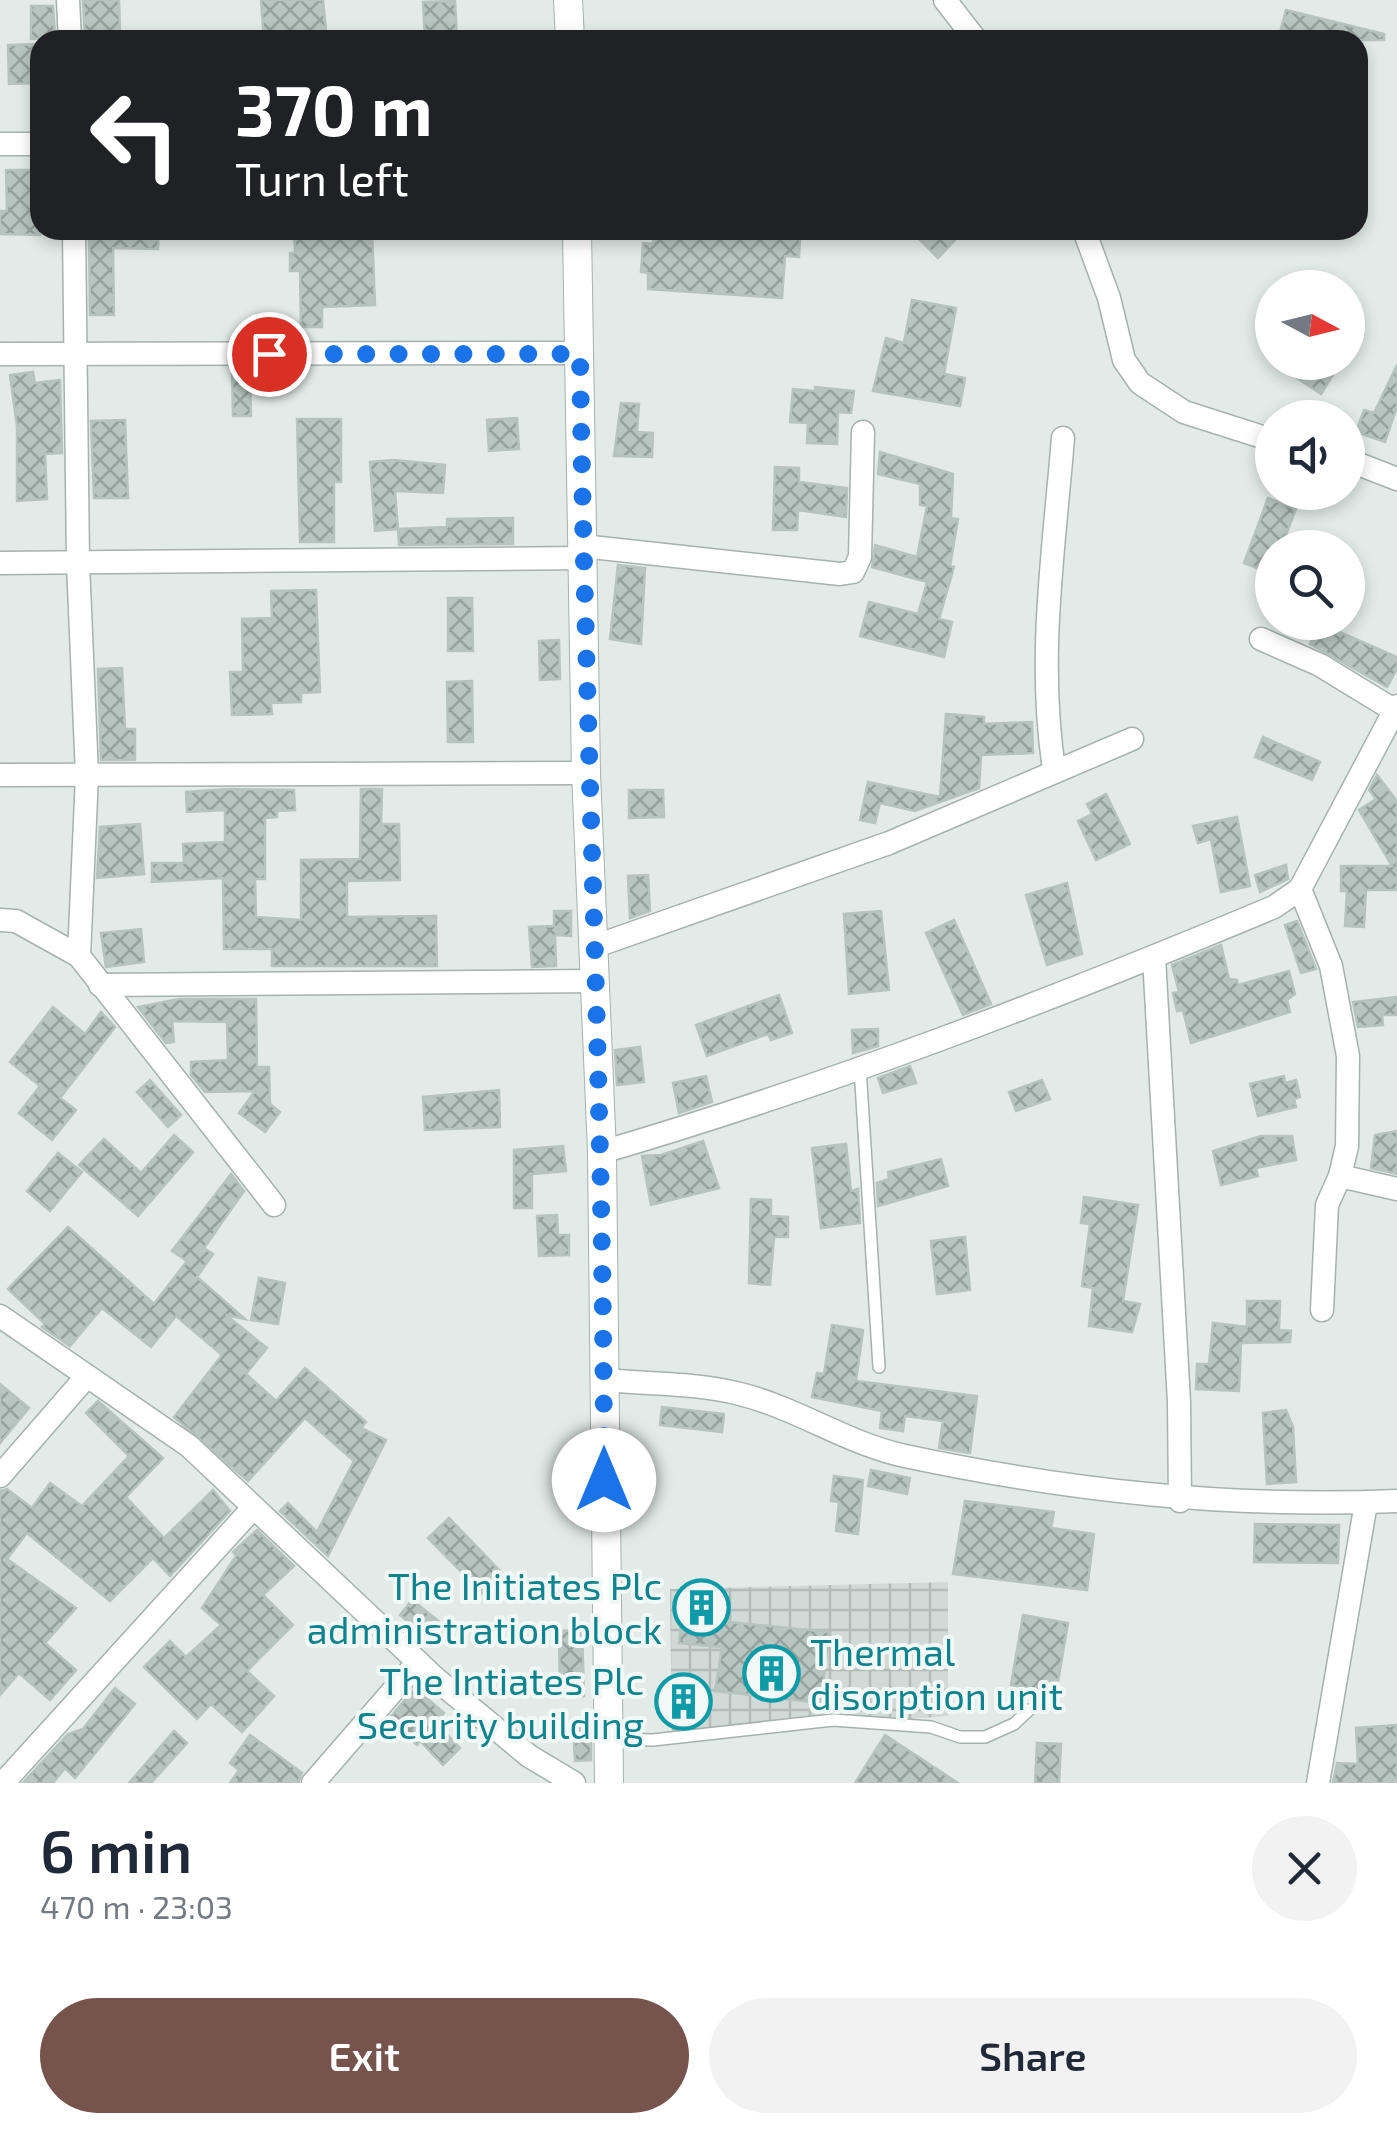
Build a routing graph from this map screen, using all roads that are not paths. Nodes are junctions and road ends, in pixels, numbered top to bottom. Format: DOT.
graph roads {
  1 [pos="68,0"];
  2 [pos="568,0"];
  3 [pos="946,0"];
  4 [pos="70,30"];
  5 [pos="570,30"];
  6 [pos="968,30"];
  7 [pos="0,144"];
  8 [pos="30,144"];
  9 [pos="74,240"];
  10 [pos="578,240"];
  11 [pos="1088,240"];
  12 [pos="0,354"];
  13 [pos="74,354"];
  14 [pos="580,354"];
  15 [pos="863,432"];
  16 [pos="1255,435"];
  17 [pos="1064,438"];
  18 [pos="1365,467"];
  19 [pos="1397,479"];
  20 [pos="582,552"];
  21 [pos="0,563"];
  22 [pos="78,563"];
  23 [pos="1264,640"];
  24 [pos="1396,709"];
  25 [pos="1132,739"];
  26 [pos="1054,769"];
  27 [pos="586,772"];
  28 [pos="0,775"];
  29 [pos="87,775"];
  30 [pos="1300,889"];
  31 [pos="0,920"];
  32 [pos="594,947"];
  33 [pos="80,956"];
  34 [pos="1154,957"];
  35 [pos="595,981"];
  36 [pos="100,985"];
  37 [pos="860,1068"];
  38 [pos="602,1152"];
  39 [pos="1340,1176"];
  40 [pos="1397,1188"];
  41 [pos="274,1205"];
  42 [pos="1322,1310"];
  43 [pos="0,1316"];
  44 [pos="879,1367"];
  45 [pos="87,1376"];
  46 [pos="604,1380"];
  47 [pos="0,1476"];
  48 [pos="1180,1501"];
  49 [pos="1397,1501"];
  50 [pos="1366,1502"];
  51 [pos="253,1508"];
  52 [pos="418,1662"];
  53 [pos="1029,1710"];
  54 [pos="610,1739"];
  55 [pos="3,1783"];
  56 [pos="313,1783"];
  57 [pos="574,1783"];
  58 [pos="609,1783"];
  59 [pos="1318,1783"];
  1 -- 4 [label="street"];
  2 -- 5 [label="street"];
  3 -- 6 [label="street"];
  7 -- 8 [label="street"];
  9 -- 13 [label="street"];
  10 -- 14 [label="street"];
  11 -- 16 [label="street"];
  12 -- 13 [label="street"];
  13 -- 14 [label="street"];
  13 -- 22 [label="street"];
  14 -- 20 [label="street"];
  15 -- 20 [label="street"];
  17 -- 26 [label="street"];
  18 -- 19 [label="street"];
  20 -- 22 [label="street"];
  20 -- 27 [label="street"];
  21 -- 22 [label="street"];
  22 -- 29 [label="street"];
  23 -- 24 [label="street"];
  24 -- 30 [label="street"];
  25 -- 26 [label="street"];
  26 -- 32 [label="street"];
  27 -- 29 [label="street"];
  27 -- 32 [label="street"];
  28 -- 29 [label="street"];
  29 -- 33 [label="street"];
  30 -- 34 [label="street"];
  30 -- 39 [label="street"];
  31 -- 33 [label="street"];
  32 -- 35 [label="street"];
  33 -- 36 [label="street"];
  34 -- 37 [label="street"];
  34 -- 48 [label="street"];
  35 -- 36 [label="street"];
  35 -- 38 [label="street"];
  36 -- 41 [label="street"];
  37 -- 38 [label="street"];
  37 -- 44 [label="lane"];
  38 -- 46 [label="street"];
  39 -- 40 [label="street"];
  39 -- 42 [label="street"];
  43 -- 45 [label="street"];
  45 -- 47 [label="street"];
  45 -- 51 [label="street"];
  46 -- 48 [label="street"];
  46 -- 54 [label="street"];
  48 -- 50 [label="street"];
  49 -- 50 [label="street"];
  50 -- 59 [label="street"];
  51 -- 52 [label="street"];
  51 -- 55 [label="street"];
  52 -- 56 [label="street"];
  52 -- 57 [label="street"];
  53 -- 54 [label="lane"];
  54 -- 58 [label="street"];
}
